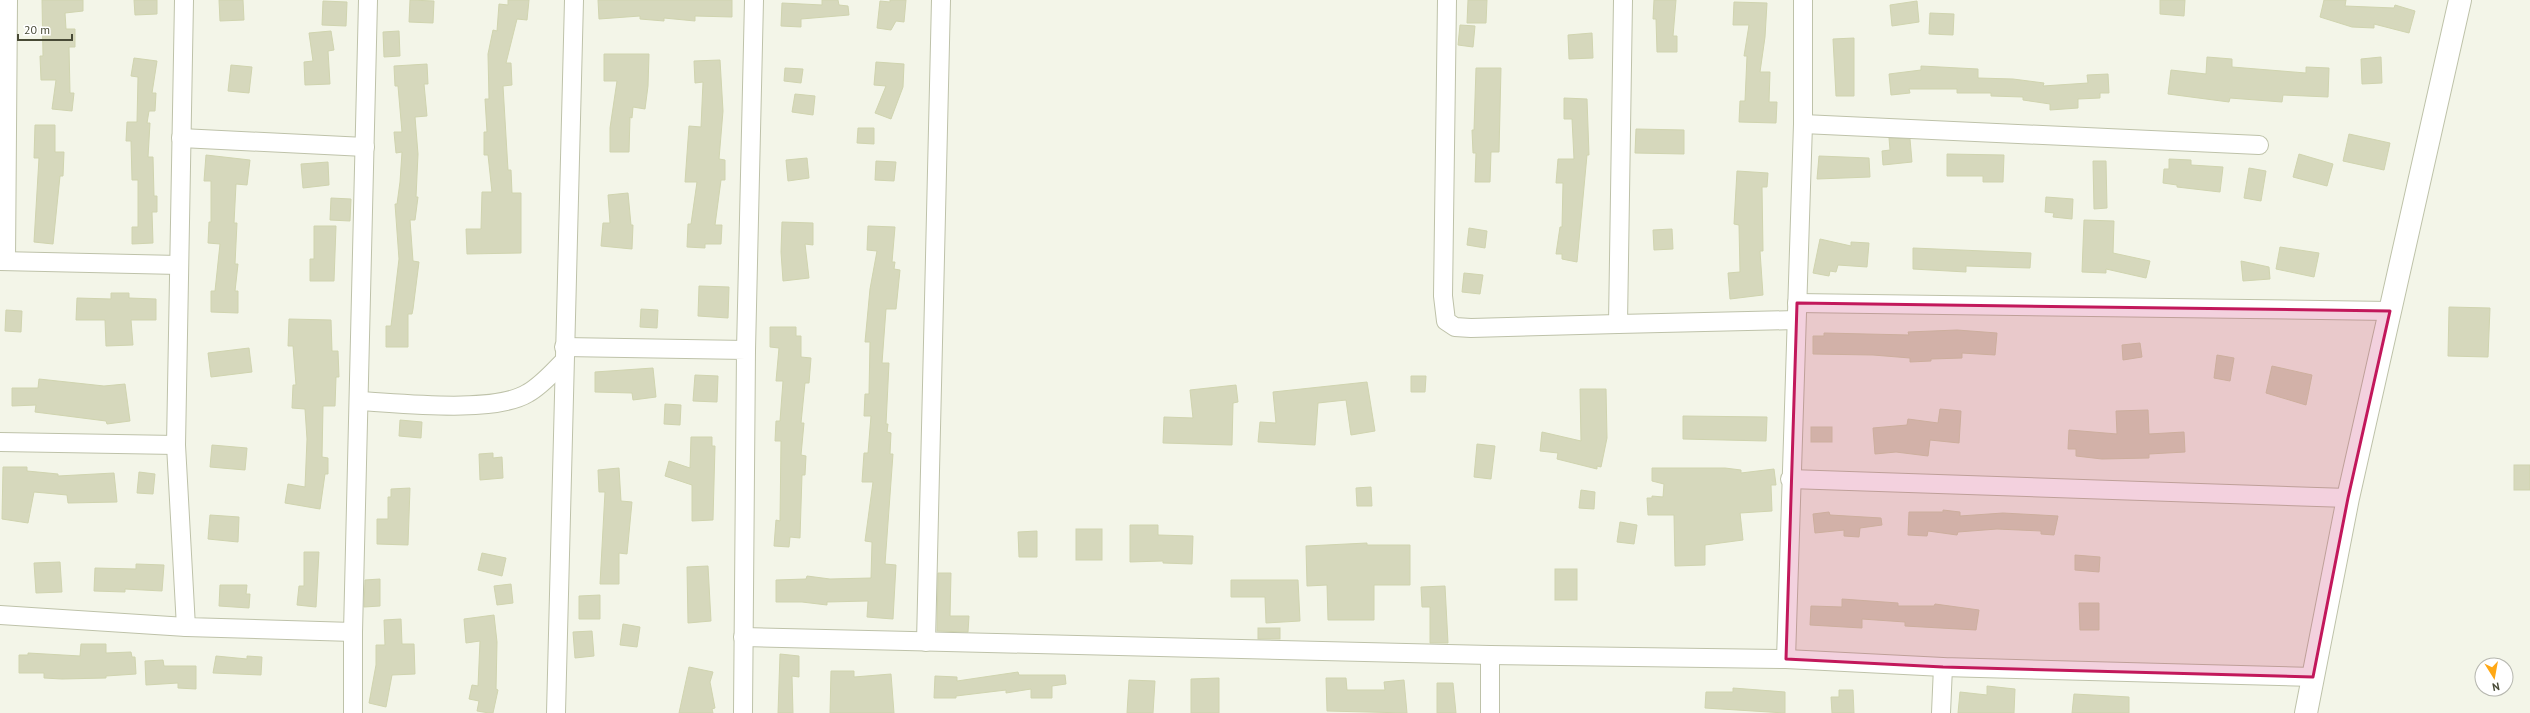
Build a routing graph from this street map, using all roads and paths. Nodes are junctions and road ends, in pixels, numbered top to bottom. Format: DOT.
graph roads {
  1 [pos="8,0"];
  2 [pos="184,0"];
  3 [pos="368,0"];
  4 [pos="574,0"];
  5 [pos="754,0"];
  6 [pos="942,0"];
  7 [pos="1447,0"];
  8 [pos="1623,0"];
  9 [pos="1803,0"];
  10 [pos="2460,0"];
  11 [pos="1803,124"];
  12 [pos="181,138"];
  13 [pos="2259,145"];
  14 [pos="365,147"];
  15 [pos="3,261"];
  16 [pos="179,265"];
  17 [pos="1796,311"];
  18 [pos="2390,311"];
  19 [pos="1618,324"];
  20 [pos="746,350"];
  21 [pos="564,354"];
  22 [pos="359,401"];
  23 [pos="0,442"];
  24 [pos="176,445"];
  25 [pos="1790,480"];
  26 [pos="2348,498"];
  27 [pos="0,615"];
  28 [pos="186,627"];
  29 [pos="353,632"];
  30 [pos="743,637"];
  31 [pos="926,642"];
  32 [pos="1490,655"];
  33 [pos="1786,659"];
  34 [pos="1943,667"];
  35 [pos="2313,677"];
  36 [pos="353,713"];
  37 [pos="556,713"];
  38 [pos="743,713"];
  39 [pos="1490,713"];
  40 [pos="1941,713"];
  41 [pos="2306,713"];
  1 -- 15 [label="street"];
  2 -- 12 [label="street"];
  3 -- 14 [label="street"];
  4 -- 21 [label="street"];
  5 -- 20 [label="street"];
  6 -- 31 [label="street"];
  7 -- 19 [label="street"];
  8 -- 19 [label="street"];
  9 -- 11 [label="street"];
  10 -- 18 [label="street"];
  11 -- 13 [label="street"];
  11 -- 17 [label="street"];
  12 -- 14 [label="street"];
  12 -- 16 [label="street"];
  14 -- 22 [label="street"];
  15 -- 16 [label="street"];
  16 -- 24 [label="street"];
  17 -- 18 [label="street"];
  17 -- 19 [label="street"];
  17 -- 25 [label="street"];
  18 -- 26 [label="street"];
  20 -- 21 [label="street"];
  20 -- 30 [label="street"];
  21 -- 22 [label="street"];
  21 -- 37 [label="street"];
  22 -- 29 [label="street"];
  23 -- 24 [label="street"];
  24 -- 28 [label="street"];
  25 -- 26 [label="street"];
  25 -- 33 [label="street"];
  26 -- 35 [label="street"];
  27 -- 28 [label="street"];
  28 -- 29 [label="street"];
  29 -- 36 [label="street"];
  30 -- 31 [label="street"];
  30 -- 38 [label="street"];
  31 -- 32 [label="street"];
  32 -- 33 [label="street"];
  32 -- 39 [label="street"];
  33 -- 34 [label="street"];
  34 -- 35 [label="street"];
  34 -- 40 [label="street"];
  35 -- 41 [label="street"];
}
